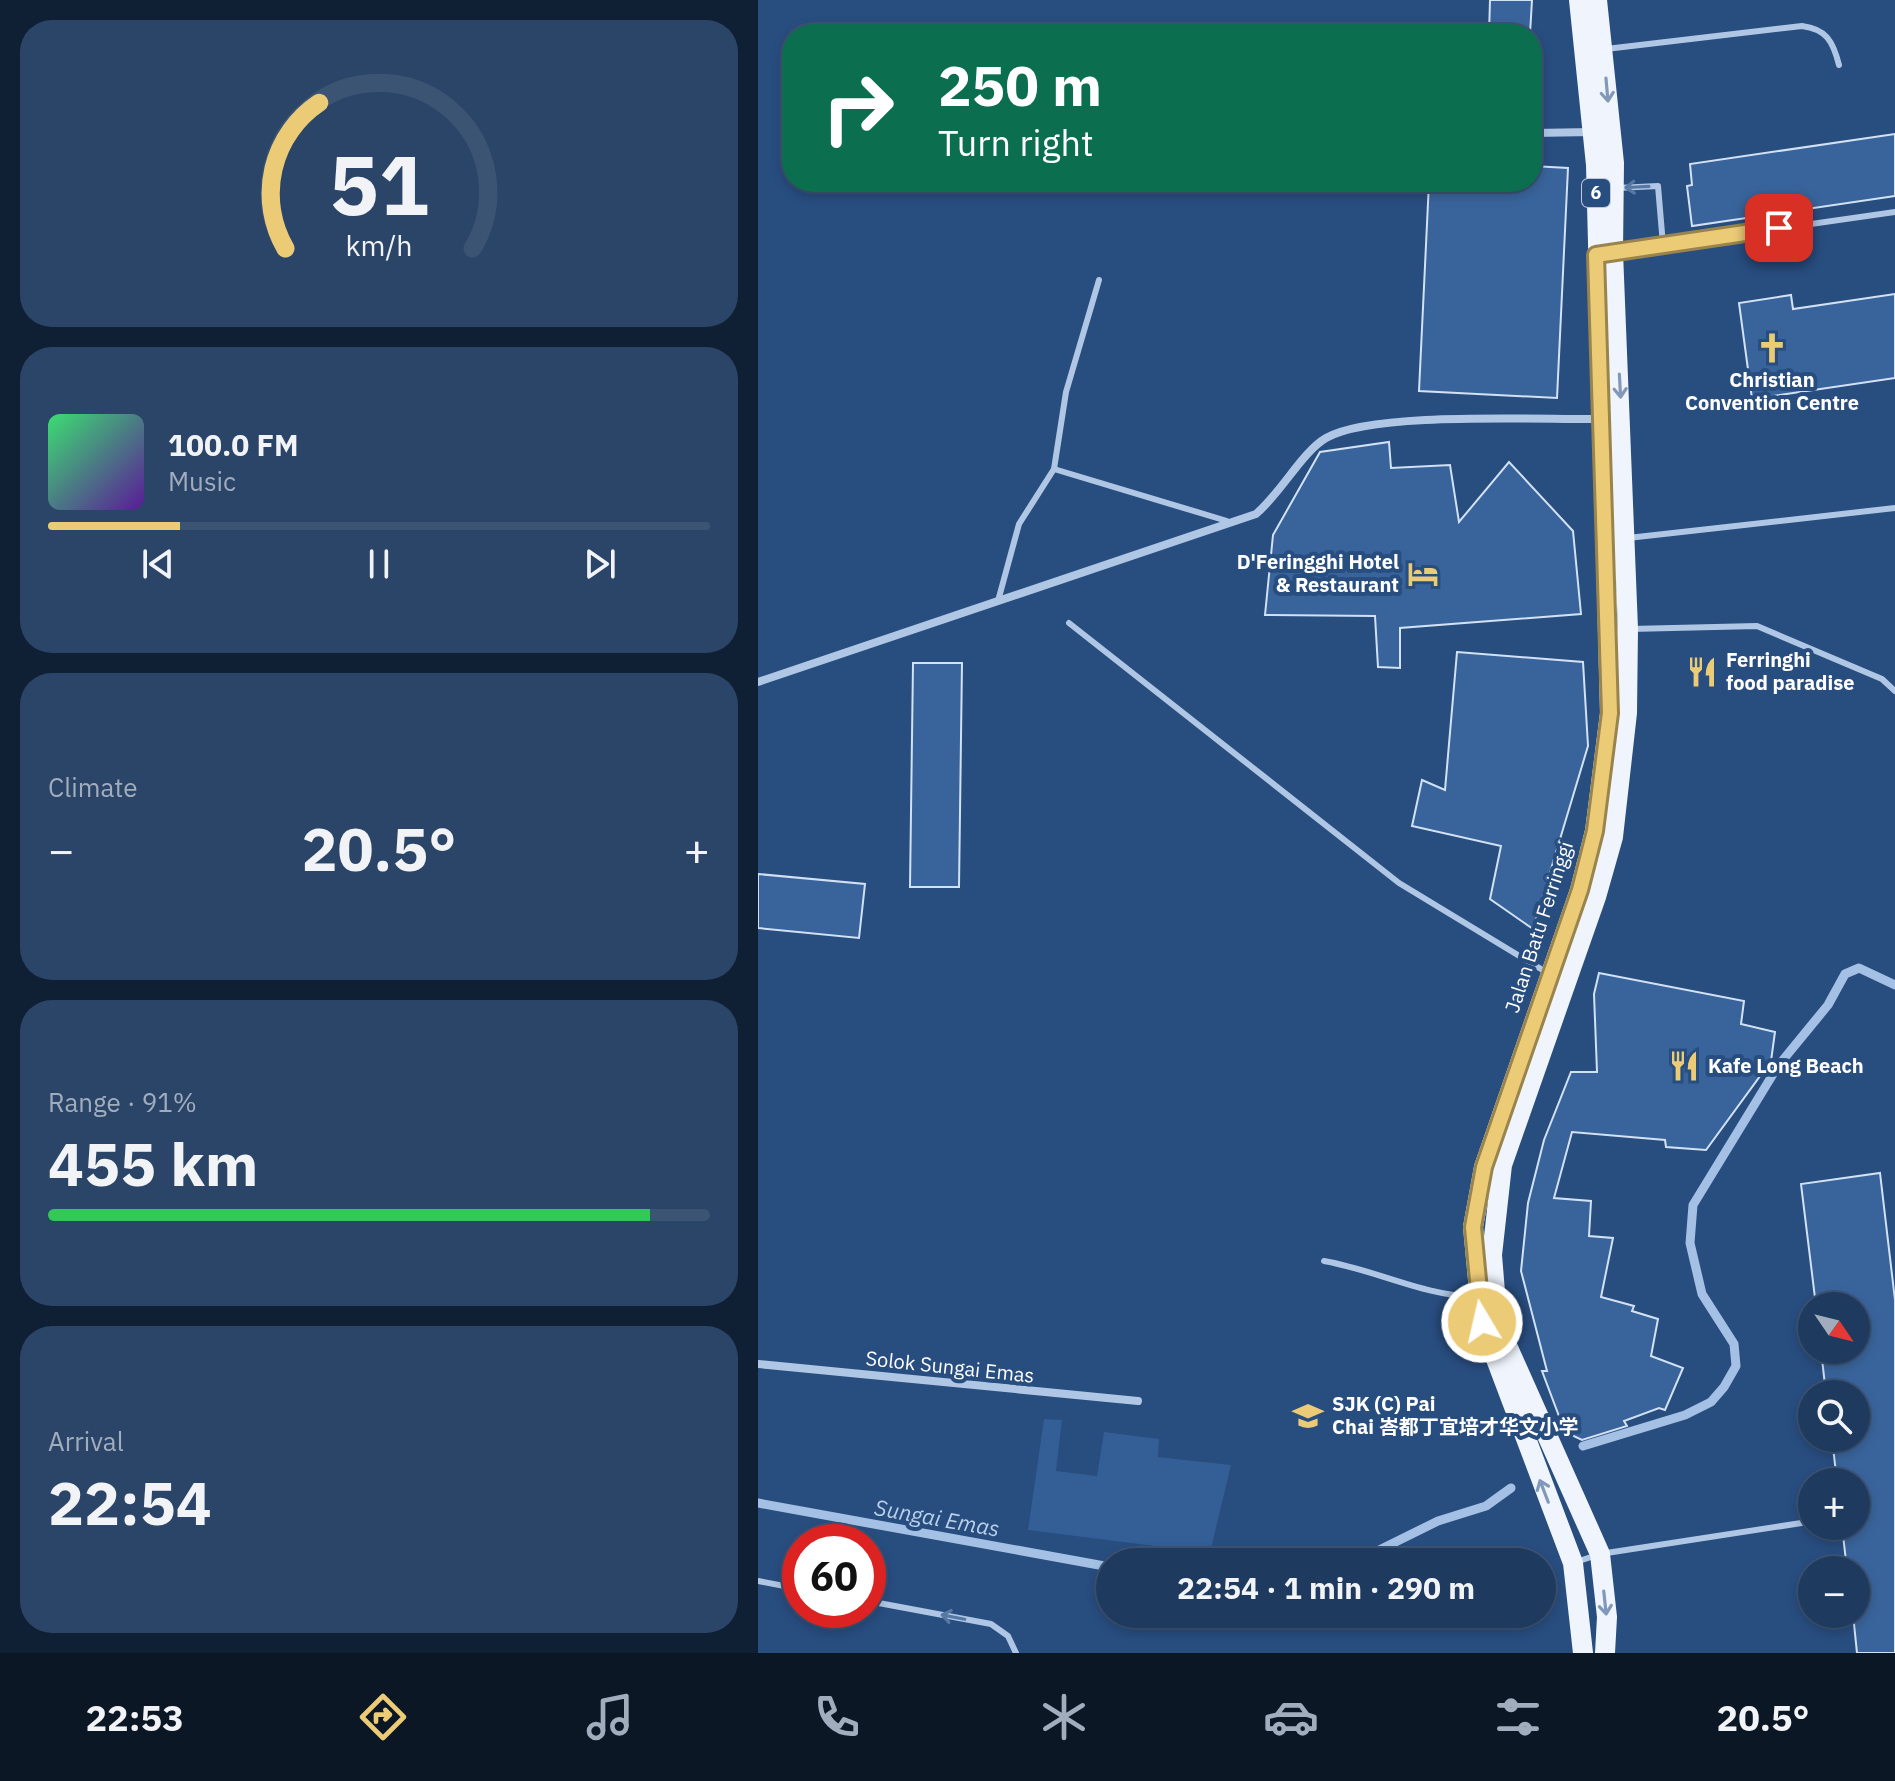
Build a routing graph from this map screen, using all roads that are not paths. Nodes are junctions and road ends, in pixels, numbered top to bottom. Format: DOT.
graph roads {
  1 [pos="1579,0"];
  2 [pos="1597,0"];
  3 [pos="1594,50"];
  4 [pos="1839,65"];
  5 [pos="1602,131"];
  6 [pos="1542,133"];
  7 [pos="1614,188"];
  8 [pos="1895,212"];
  9 [pos="1663,245"];
  10 [pos="1605,254"];
  11 [pos="1099,280"];
  12 [pos="1612,418"];
  13 [pos="1054,469"];
  14 [pos="1895,508"];
  15 [pos="1227,521"];
  16 [pos="1615,539"];
  17 [pos="998,601"];
  18 [pos="1069,623"];
  19 [pos="1619,630"];
  20 [pos="758,682"];
  21 [pos="1895,691"];
  22 [pos="1557,979"];
  23 [pos="1324,1261"];
  24 [pos="1486,1294"];
  25 [pos="758,1364"];
  26 [pos="1138,1401"];
  27 [pos="1798,1524"];
  28 [pos="1600,1554"];
  29 [pos="1573,1563"];
  30 [pos="758,1581"];
  31 [pos="782,1586"];
  32 [pos="886,1604"];
  33 [pos="1016,1653"];
  34 [pos="1583,1653"];
  35 [pos="1605,1653"];
  1 -- 3 [label="main road, Jalan Batu Ferringgi / 6"];
  2 -- 3 [label="main road, Jalan Batu Ferringgi / 6"];
  3 -- 4 [label="lane"];
  3 -- 5 [label="main road, Jalan Batu Ferringgi / 6"];
  5 -- 6 [label="street"];
  5 -- 7 [label="main road, Jalan Batu Ferringgi / 6"];
  5 -- 10 [label="main road, Jalan Batu Ferringgi / 6"];
  9 -- 7 [label="lane, one-way"];
  7 -- 10 [label="main road, Jalan Batu Ferringgi / 6"];
  8 -- 9 [label="lane"];
  9 -- 10 [label="lane"];
  10 -- 12 [label="main road, Jalan Batu Ferringgi / 6"];
  11 -- 13 [label="lane"];
  12 -- 15 [label="street"];
  12 -- 16 [label="main road, Jalan Batu Ferringgi / 6"];
  13 -- 15 [label="lane"];
  13 -- 17 [label="lane"];
  14 -- 16 [label="lane"];
  15 -- 17 [label="street"];
  16 -- 19 [label="main road, Jalan Batu Ferringgi / 6"];
  17 -- 20 [label="street"];
  18 -- 22 [label="lane"];
  19 -- 21 [label="lane"];
  19 -- 22 [label="main road, Jalan Batu Ferringgi / 6"];
  22 -- 24 [label="main road, Jalan Batu Ferringgi / 6"];
  23 -- 24 [label="lane"];
  24 -- 28 [label="main road, Jalan Batu Ferringgi / 6"];
  29 -- 24 [label="main road, Jalan Batu Ferringgi / 6, one-way"];
  25 -- 26 [label="street, Solok Sungai Emas"];
  27 -- 28 [label="lane"];
  28 -- 29 [label="lane"];
  28 -- 35 [label="main road, Jalan Batu Ferringgi / 6, one-way"];
  29 -- 34 [label="main road, Jalan Batu Ferringgi / 6"];
  30 -- 31 [label="lane"];
  33 -- 32 [label="lane, one-way"];
}
